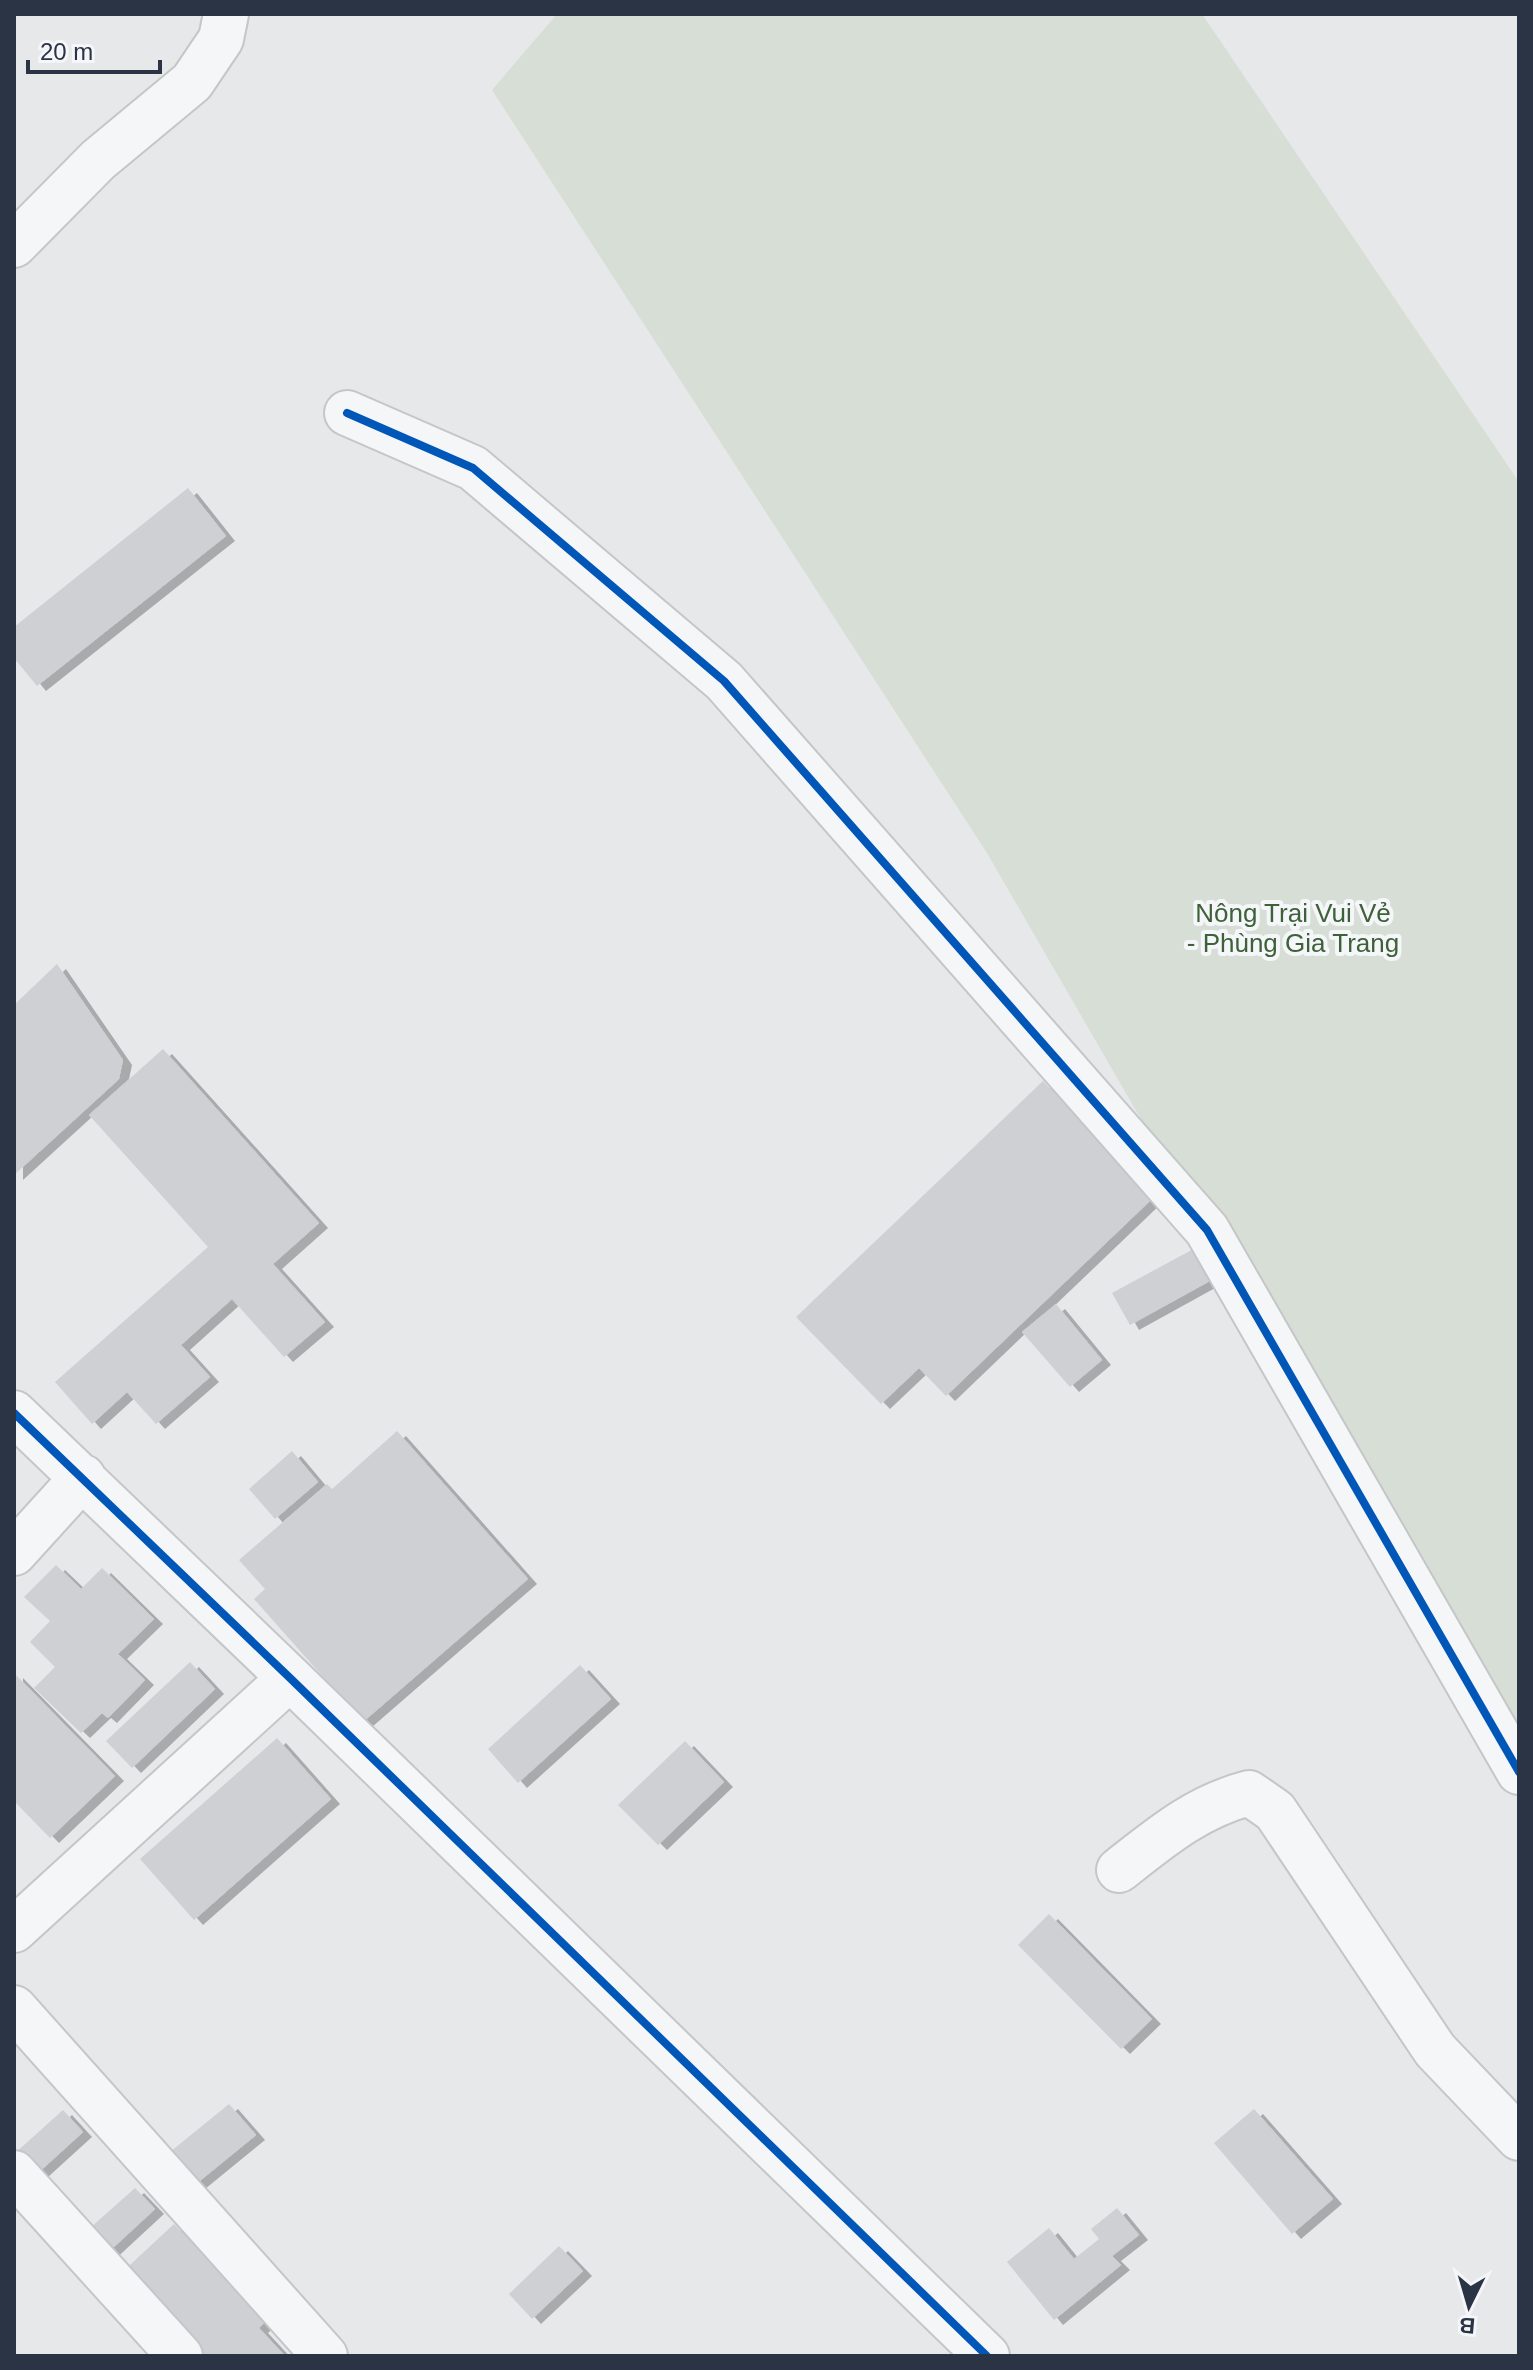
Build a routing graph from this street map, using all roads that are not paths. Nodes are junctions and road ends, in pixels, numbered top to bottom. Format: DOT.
graph roads {
  1 [pos="226,14"];
  2 [pos="14,245"];
  3 [pos="347,413"];
  4 [pos="14,1413"];
  5 [pos="83,1477"];
  6 [pos="14,1553"];
  7 [pos="290,1678"];
  8 [pos="1519,1772"];
  9 [pos="1119,1870"];
  10 [pos="14,1930"];
  11 [pos="14,2008"];
  12 [pos="1519,2138"];
  13 [pos="15,2175"];
  14 [pos="180,2356"];
  15 [pos="325,2356"];
  16 [pos="987,2356"];
  1 -- 2 [label="street"];
  3 -- 8 [label="street"];
  4 -- 5 [label="street"];
  5 -- 6 [label="street"];
  5 -- 7 [label="street"];
  7 -- 10 [label="street"];
  7 -- 16 [label="street"];
  9 -- 12 [label="street"];
  11 -- 15 [label="street"];
  13 -- 14 [label="street"];
}
